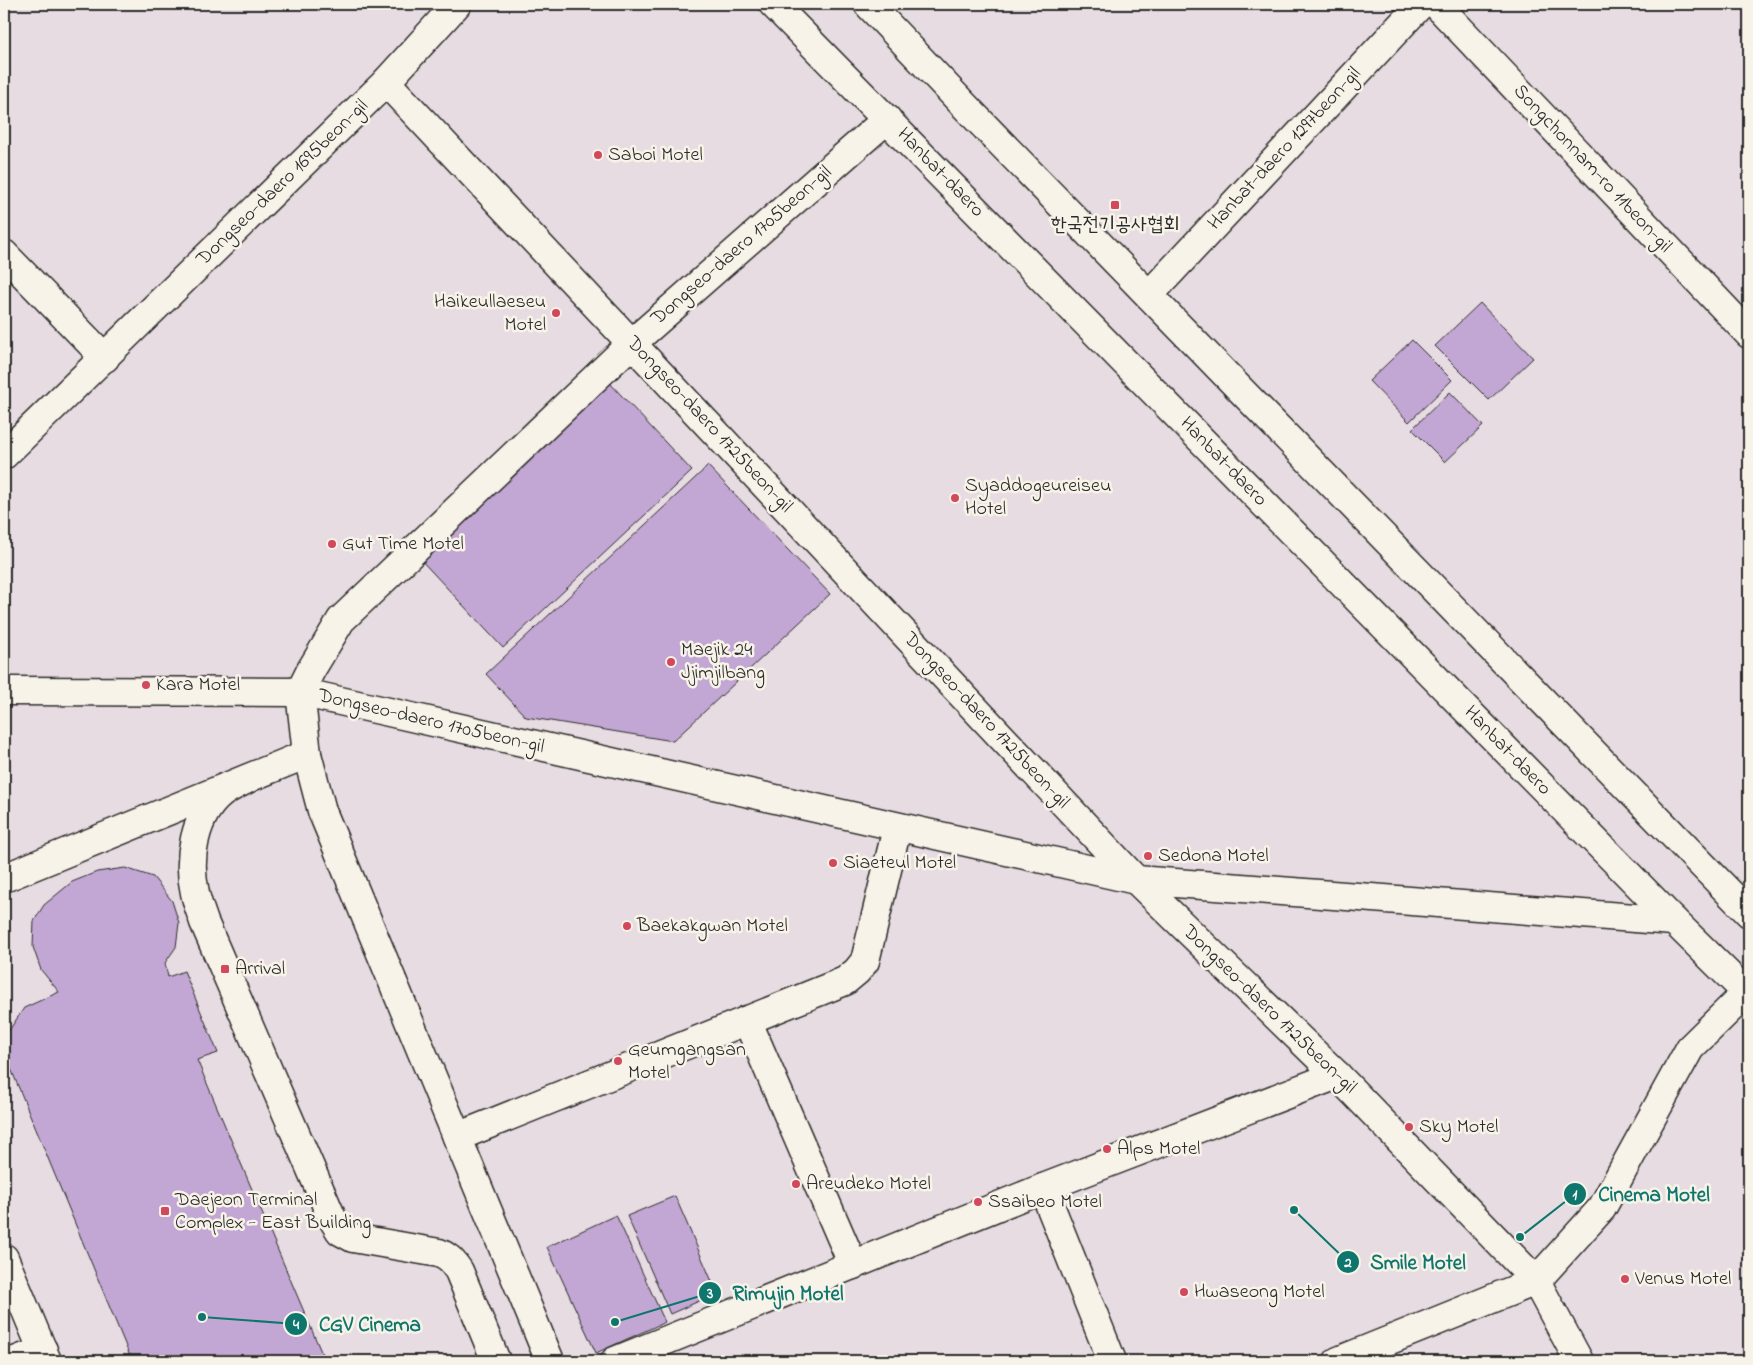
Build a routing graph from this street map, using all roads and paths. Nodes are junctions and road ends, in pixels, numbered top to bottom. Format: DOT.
graph roads {
  1 [pos="457,4"];
  2 [pos="772,4"];
  3 [pos="868,4"];
  4 [pos="1421,4"];
  5 [pos="1436,4"];
  6 [pos="386,82"];
  7 [pos="887,119"];
  8 [pos="4,254"];
  9 [pos="1149,295"];
  10 [pos="1749,334"];
  11 [pos="632,343"];
  12 [pos="105,358"];
  13 [pos="4,455"];
  14 [pos="4,691"];
  15 [pos="300,692"];
  16 [pos="307,754"];
  17 [pos="249,778"];
  18 [pos="898,828"];
  19 [pos="4,878"];
  20 [pos="1136,880"];
  21 [pos="1749,913"];
  22 [pos="1674,921"];
  23 [pos="1748,994"];
  24 [pos="747,1020"];
  25 [pos="1337,1075"];
  26 [pos="457,1136"];
  27 [pos="1043,1188"];
  28 [pos="4,1258"];
  29 [pos="853,1265"];
  30 [pos="1536,1281"];
  31 [pos="14,1309"];
  32 [pos="45,1356"];
  33 [pos="15,1361"];
  34 [pos="496,1361"];
  35 [pos="550,1361"];
  36 [pos="615,1361"];
  37 [pos="1112,1361"];
  38 [pos="1338,1361"];
  39 [pos="1579,1361"];
  1 -- 6 [label="street, Dongseo-daero 1695beon-gil"];
  2 -- 7 [label="street, Hanbat-daero"];
  3 -- 9 [label="street"];
  4 -- 9 [label="street, Hanbat-daero 1297beon-gil"];
  5 -- 10 [label="street, Songchonnam-ro 11beon-gil"];
  6 -- 11 [label="street, Dongseo-daero 1725beon-gil"];
  6 -- 12 [label="street, Dongseo-daero 1695beon-gil"];
  7 -- 11 [label="street, Dongseo-daero 1705beon-gil"];
  7 -- 22 [label="street, Hanbat-daero"];
  8 -- 12 [label="street"];
  9 -- 21 [label="street"];
  11 -- 15 [label="street, Dongseo-daero 1705beon-gil"];
  11 -- 20 [label="street, Dongseo-daero 1725beon-gil"];
  12 -- 13 [label="street, Dongseo-daero 1695beon-gil"];
  14 -- 15 [label="street"];
  15 -- 16 [label="street"];
  15 -- 18 [label="street, Dongseo-daero 1705beon-gil"];
  16 -- 17 [label="street"];
  16 -- 26 [label="street"];
  17 -- 19 [label="street"];
  17 -- 34 [label="street"];
  18 -- 20 [label="street, Dongseo-daero 1705beon-gil"];
  18 -- 24 [label="street"];
  20 -- 22 [label="street"];
  20 -- 25 [label="street, Dongseo-daero 1725beon-gil"];
  22 -- 23 [label="street, Hanbat-daero"];
  23 -- 30 [label="street"];
  24 -- 26 [label="street"];
  24 -- 29 [label="street"];
  25 -- 27 [label="street"];
  25 -- 30 [label="street, Dongseo-daero 1725beon-gil"];
  26 -- 35 [label="street"];
  27 -- 29 [label="street"];
  27 -- 37 [label="street"];
  28 -- 31 [label="street"];
  29 -- 36 [label="street"];
  30 -- 38 [label="street"];
  30 -- 39 [label="street, Dongseo-daero 1725beon-gil"];
  31 -- 32 [label="street"];
  32 -- 33 [label="street"];
}
